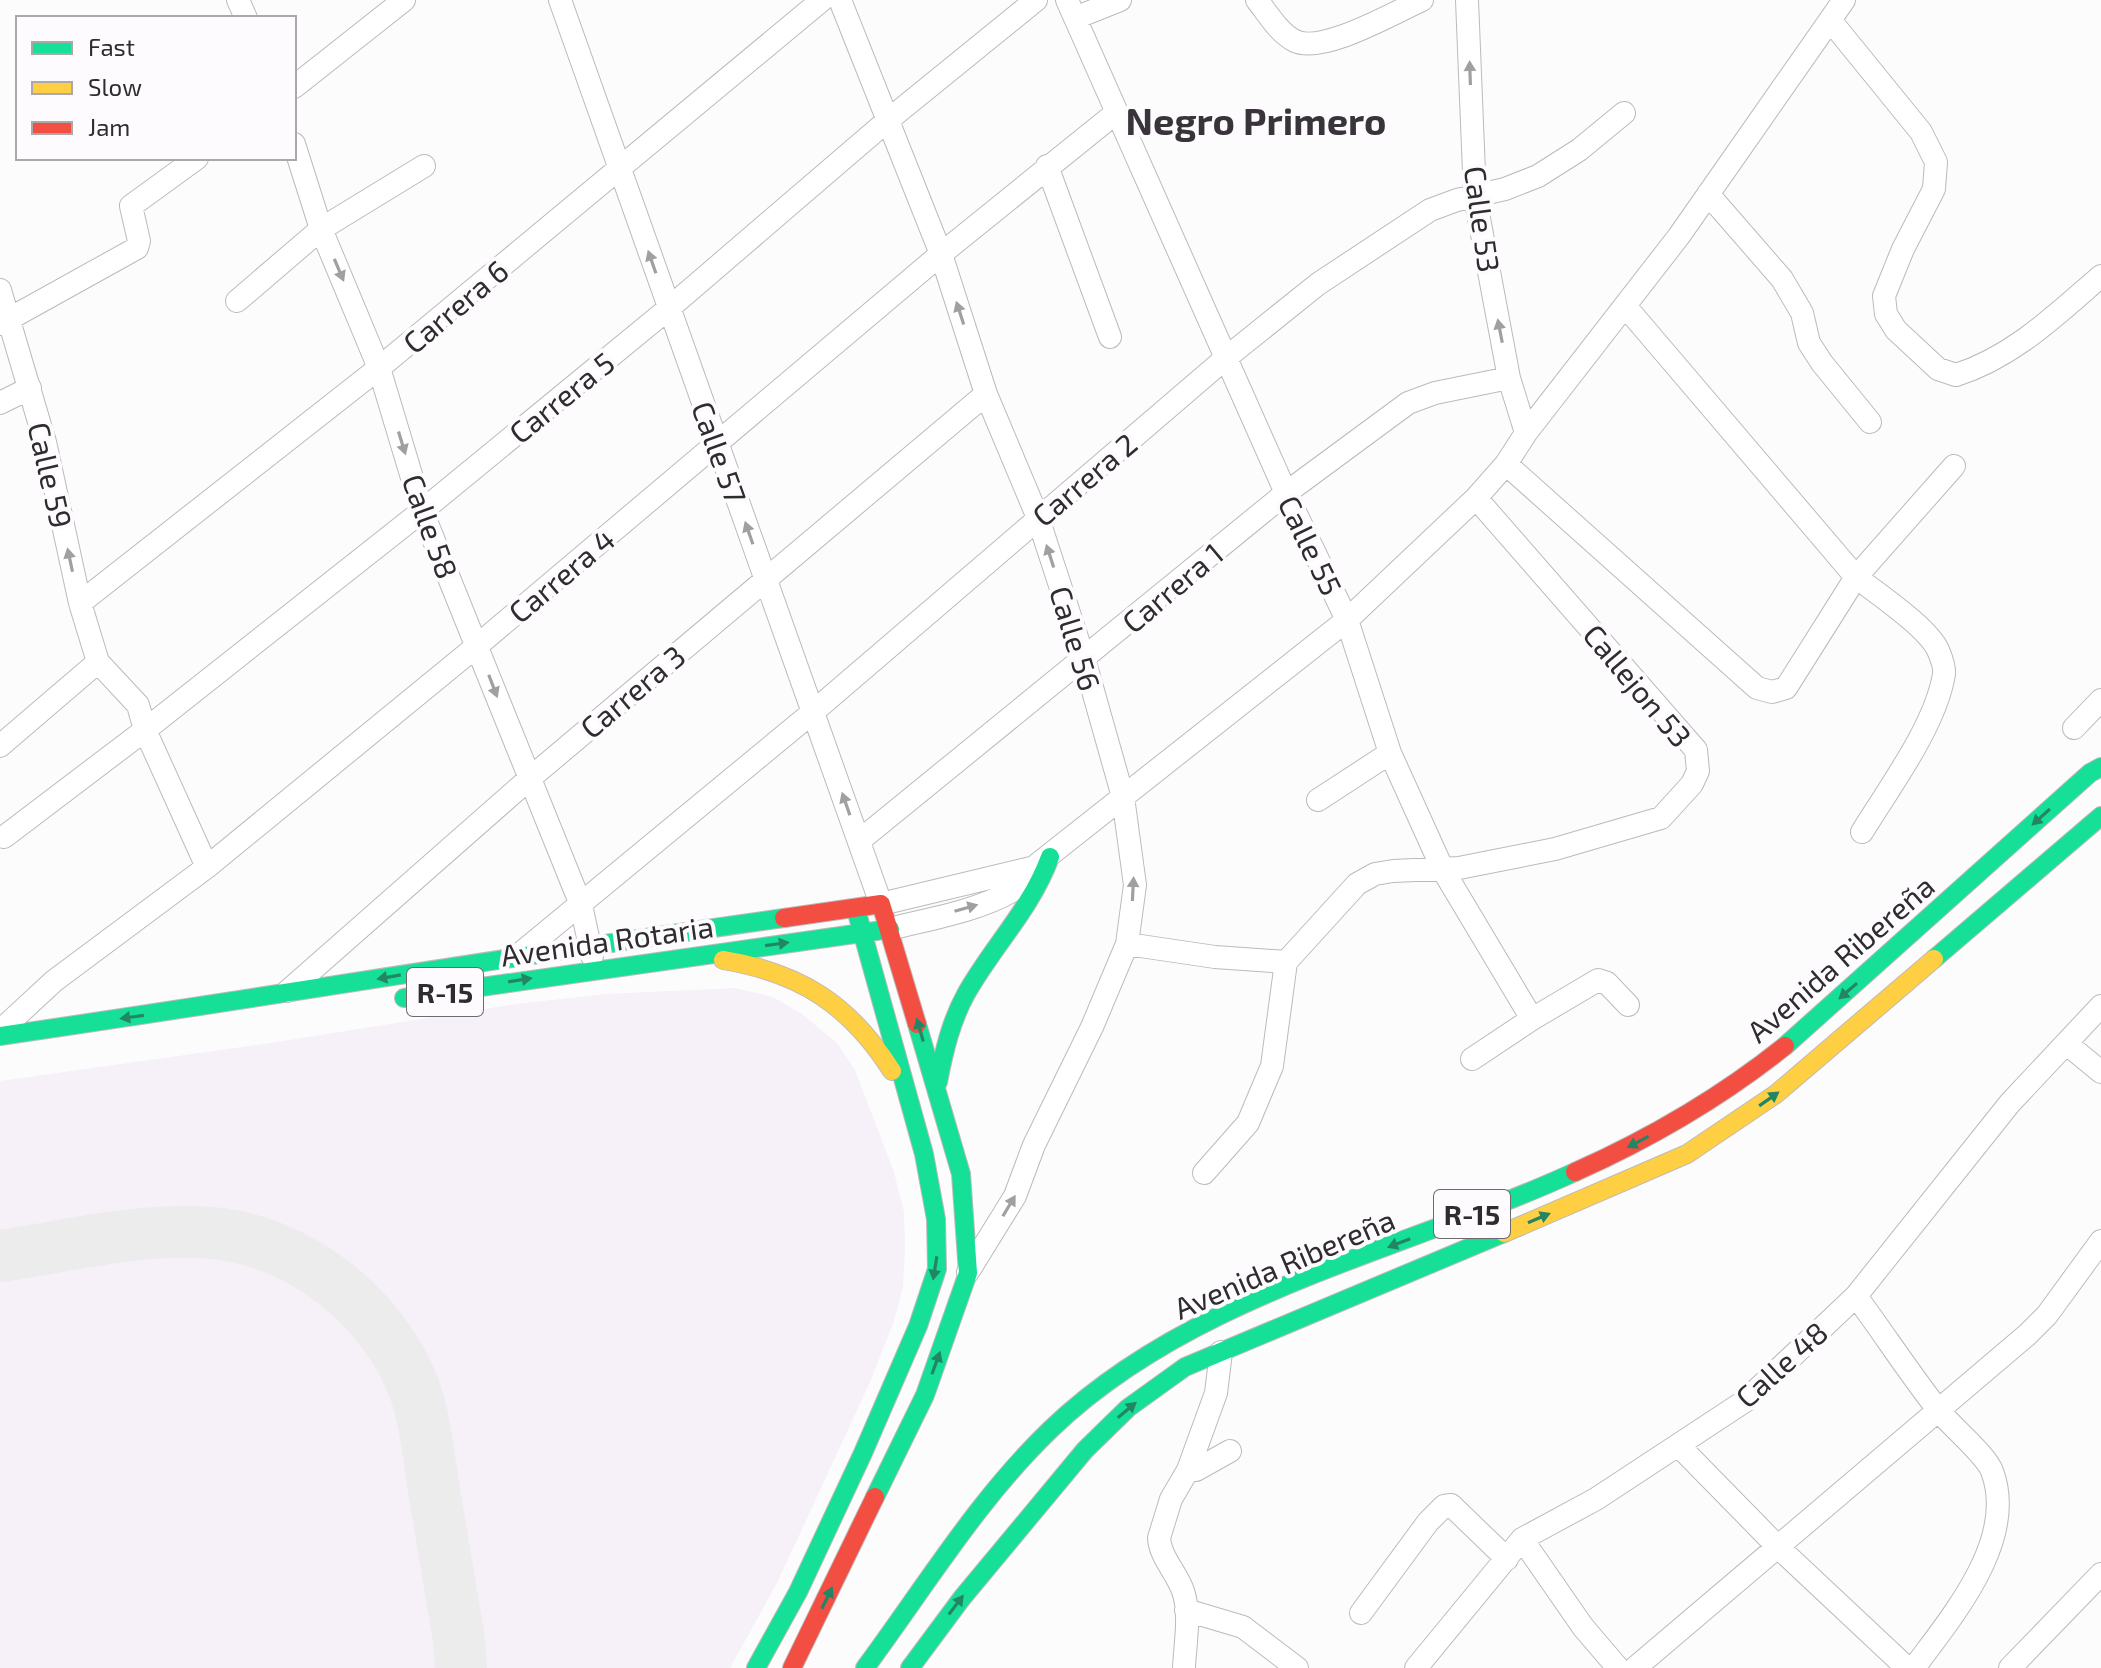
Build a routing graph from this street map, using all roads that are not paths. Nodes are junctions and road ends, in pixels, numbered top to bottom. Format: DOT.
graph roads {
  1 [pos="404,0"];
  2 [pos="560,0"];
  3 [pos="822,0"];
  4 [pos="840,0"];
  5 [pos="1036,0"];
  6 [pos="1120,0"];
  7 [pos="1257,0"];
  8 [pos="1422,0"];
  9 [pos="1467,0"];
  10 [pos="1844,0"];
  11 [pos="1071,9"];
  12 [pos="1830,20"];
  13 [pos="296,85"];
  14 [pos="1117,112"];
  15 [pos="1624,113"];
  16 [pos="887,121"];
  17 [pos="296,150"];
  18 [pos="194,160"];
  19 [pos="424,166"];
  20 [pos="1047,166"];
  21 [pos="620,169"];
  22 [pos="1708,194"];
  23 [pos="1475,197"];
  24 [pos="321,229"];
  25 [pos="941,254"];
  26 [pos="2101,276"];
  27 [pos="0,290"];
  28 [pos="237,301"];
  29 [pos="1626,307"];
  30 [pos="668,309"];
  31 [pos="5,322"];
  32 [pos="1110,337"];
  33 [pos="1227,357"];
  34 [pos="379,368"];
  35 [pos="1509,378"];
  36 [pos="30,388"];
  37 [pos="986,394"];
  38 [pos="0,403"];
  39 [pos="1870,422"];
  40 [pos="1526,433"];
  41 [pos="718,444"];
  42 [pos="1506,464"];
  43 [pos="1954,466"];
  44 [pos="1286,493"];
  45 [pos="1476,498"];
  46 [pos="422,511"];
  47 [pos="1038,518"];
  48 [pos="765,577"];
  49 [pos="1856,577"];
  50 [pos="80,603"];
  51 [pos="1347,620"];
  52 [pos="478,645"];
  53 [pos="1084,659"];
  54 [pos="98,662"];
  55 [pos="2101,700"];
  56 [pos="813,712"];
  57 [pos="2074,728"];
  58 [pos="145,730"];
  59 [pos="0,746"];
  60 [pos="1390,753"];
  61 [pos="2101,767"];
  62 [pos="529,779"];
  63 [pos="1123,797"];
  64 [pos="1318,800"];
  65 [pos="2101,816"];
  66 [pos="1862,832"];
  67 [pos="4,837"];
  68 [pos="859,841"];
  69 [pos="1040,863"];
  70 [pos="207,867"];
  71 [pos="1443,870"];
  72 [pos="881,904"];
  73 [pos="581,905"];
  74 [pos="856,908"];
  75 [pos="890,929"];
  76 [pos="863,933"];
  77 [pos="1127,944"];
  78 [pos="590,945"];
  79 [pos="518,955"];
  80 [pos="679,958"];
  81 [pos="1286,962"];
  82 [pos="595,969"];
  83 [pos="284,995"];
  84 [pos="393,1000"];
  85 [pos="1628,1005"];
  86 [pos="2101,1006"];
  87 [pos="1532,1019"];
  88 [pos="0,1034"];
  89 [pos="2067,1044"];
  90 [pos="1472,1059"];
  91 [pos="2101,1072"];
  92 [pos="936,1090"];
  93 [pos="912,1110"];
  94 [pos="1204,1173"];
  95 [pos="2101,1241"];
  96 [pos="968,1273"];
  97 [pos="1856,1296"];
  98 [pos="1221,1352"];
  99 [pos="1939,1411"];
  100 [pos="1678,1445"];
  101 [pos="1230,1451"];
  102 [pos="1188,1470"];
  103 [pos="1522,1539"];
  104 [pos="1778,1547"];
  105 [pos="1507,1559"];
  106 [pos="2101,1574"];
  107 [pos="1186,1610"];
  108 [pos="1361,1613"];
  109 [pos="756,1668"];
  110 [pos="792,1668"];
  111 [pos="865,1668"];
  112 [pos="910,1668"];
  113 [pos="1184,1668"];
  114 [pos="1297,1668"];
  115 [pos="1416,1668"];
  116 [pos="1618,1668"];
  117 [pos="1635,1668"];
  118 [pos="1907,1668"];
  119 [pos="1914,1668"];
  120 [pos="2010,1668"];
  1 -- 13 [label="street"];
  2 -- 21 [label="street, Calle 57"];
  3 -- 21 [label="street, Carrera 6"];
  4 -- 16 [label="street, Calle 56"];
  5 -- 16 [label="street, Carrera 5"];
  6 -- 11 [label="street"];
  7 -- 8 [label="street"];
  23 -- 9 [label="street, Calle 53, one-way"];
  10 -- 12 [label="street"];
  11 -- 14 [label="street, Calle 55"];
  12 -- 22 [label="street"];
  12 -- 26 [label="street"];
  14 -- 20 [label="street, Carrera 4"];
  14 -- 33 [label="street, Calle 55"];
  15 -- 23 [label="street, Carrera 2"];
  16 -- 25 [label="street, Calle 56"];
  16 -- 30 [label="street, Carrera 5"];
  17 -- 24 [label="street, Calle 58"];
  18 -- 31 [label="street"];
  19 -- 24 [label="street"];
  20 -- 25 [label="street, Carrera 4"];
  20 -- 32 [label="street"];
  30 -- 21 [label="street, Calle 57, one-way"];
  21 -- 34 [label="street, Carrera 6"];
  22 -- 29 [label="street"];
  22 -- 39 [label="street"];
  23 -- 33 [label="street, Carrera 2"];
  35 -- 23 [label="street, Calle 53, one-way"];
  24 -- 28 [label="street"];
  24 -- 34 [label="street, Calle 58, one-way"];
  37 -- 25 [label="street, Calle 56, one-way"];
  25 -- 41 [label="street, Carrera 4"];
  27 -- 31 [label="street, Calle 59"];
  29 -- 40 [label="street"];
  29 -- 49 [label="street"];
  30 -- 41 [label="street, Calle 57"];
  30 -- 46 [label="street, Carrera 5"];
  31 -- 36 [label="street, Calle 59"];
  33 -- 44 [label="street, Calle 55"];
  33 -- 47 [label="street, Carrera 2"];
  34 -- 46 [label="street, Calle 58, one-way"];
  34 -- 50 [label="street, Carrera 6"];
  35 -- 40 [label="street, Calle 53"];
  35 -- 44 [label="street, Carrera 1"];
  36 -- 38 [label="street"];
  50 -- 36 [label="street, Calle 59, one-way"];
  37 -- 47 [label="street, Calle 56"];
  37 -- 48 [label="street, Carrera 3"];
  40 -- 42 [label="street"];
  48 -- 41 [label="street, Calle 57, one-way"];
  41 -- 52 [label="street, Carrera 4"];
  42 -- 45 [label="street"];
  42 -- 49 [label="street"];
  43 -- 49 [label="street"];
  44 -- 51 [label="street, Calle 55"];
  44 -- 53 [label="street, Carrera 1"];
  45 -- 51 [label="street"];
  45 -- 71 [label="street, Callejon 53"];
  46 -- 52 [label="street, Calle 58"];
  46 -- 58 [label="street, Carrera 5"];
  53 -- 47 [label="street, Calle 56, one-way"];
  47 -- 56 [label="street, Carrera 2"];
  48 -- 56 [label="street, Calle 57"];
  48 -- 62 [label="street, Carrera 3"];
  49 -- 66 [label="street"];
  50 -- 54 [label="street, Calle 59"];
  51 -- 60 [label="street, Calle 55"];
  51 -- 63 [label="street"];
  52 -- 62 [label="street, Calle 58, one-way"];
  52 -- 70 [label="street, Carrera 4"];
  53 -- 63 [label="street, Calle 56"];
  53 -- 68 [label="street, Carrera 1"];
  54 -- 58 [label="street"];
  54 -- 59 [label="street"];
  55 -- 57 [label="street"];
  68 -- 56 [label="street, Calle 57, one-way"];
  56 -- 73 [label="street, Carrera 2"];
  58 -- 67 [label="street, Carrera 5"];
  58 -- 70 [label="street"];
  60 -- 64 [label="street"];
  60 -- 71 [label="street, Calle 55"];
  61 -- 111 [label="main road, Avenida Ribereña / R-15, one-way"];
  62 -- 73 [label="street, Calle 58"];
  62 -- 83 [label="street, Carrera 3"];
  63 -- 69 [label="street"];
  77 -- 63 [label="street, Calle 56, one-way"];
  98 -- 65 [label="main road, Avenida Ribereña / R-15, one-way"];
  68 -- 72 [label="street, Calle 57"];
  69 -- 72 [label="street"];
  75 -- 69 [label="street, one-way"];
  69 -- 92 [label="main road"];
  70 -- 88 [label="street, Carrera 4"];
  71 -- 81 [label="street, Callejon 53"];
  71 -- 87 [label="street, Calle 55"];
  72 -- 74 [label="main road, Avenida Rotaria / R-15"];
  72 -- 75 [label="main road"];
  73 -- 78 [label="street, Calle 58"];
  73 -- 79 [label="street, Carrera 2"];
  74 -- 76 [label="main road"];
  74 -- 78 [label="main road, Avenida Rotaria / R-15"];
  75 -- 76 [label="main road, Avenida Rotaria / R-15"];
  92 -- 75 [label="main road, one-way"];
  80 -- 76 [label="main road, Avenida Rotaria / R-15, one-way"];
  76 -- 93 [label="main road"];
  77 -- 81 [label="street"];
  96 -- 77 [label="street, Calle 56, one-way"];
  78 -- 79 [label="main road, Avenida Rotaria / R-15"];
  78 -- 82 [label="street, Calle 58"];
  79 -- 83 [label="main road, Avenida Rotaria / R-15, one-way"];
  80 -- 82 [label="main road, Avenida Rotaria / R-15"];
  80 -- 93 [label="main road"];
  81 -- 94 [label="street"];
  84 -- 82 [label="main road, Avenida Rotaria / R-15, one-way"];
  83 -- 88 [label="main road, Avenida Rotaria / R-15, one-way"];
  85 -- 87 [label="street"];
  86 -- 89 [label="street, Calle 48"];
  87 -- 90 [label="street"];
  89 -- 91 [label="street"];
  89 -- 97 [label="street, Calle 48"];
  92 -- 96 [label="main road"];
  93 -- 109 [label="main road, one-way"];
  95 -- 99 [label="street"];
  110 -- 96 [label="main road, one-way"];
  97 -- 99 [label="street"];
  97 -- 100 [label="street, Calle 48"];
  98 -- 102 [label="street"];
  112 -- 98 [label="main road, Avenida Ribereña / R-15, one-way"];
  99 -- 104 [label="street"];
  99 -- 119 [label="street"];
  100 -- 103 [label="street, Calle 48"];
  100 -- 104 [label="street"];
  101 -- 102 [label="street"];
  102 -- 107 [label="street"];
  103 -- 105 [label="street, Calle 48"];
  103 -- 116 [label="street"];
  104 -- 117 [label="street"];
  104 -- 118 [label="street"];
  105 -- 108 [label="street"];
  105 -- 115 [label="street, Calle 48"];
  106 -- 120 [label="street"];
  107 -- 113 [label="street"];
  107 -- 114 [label="street"];
}
